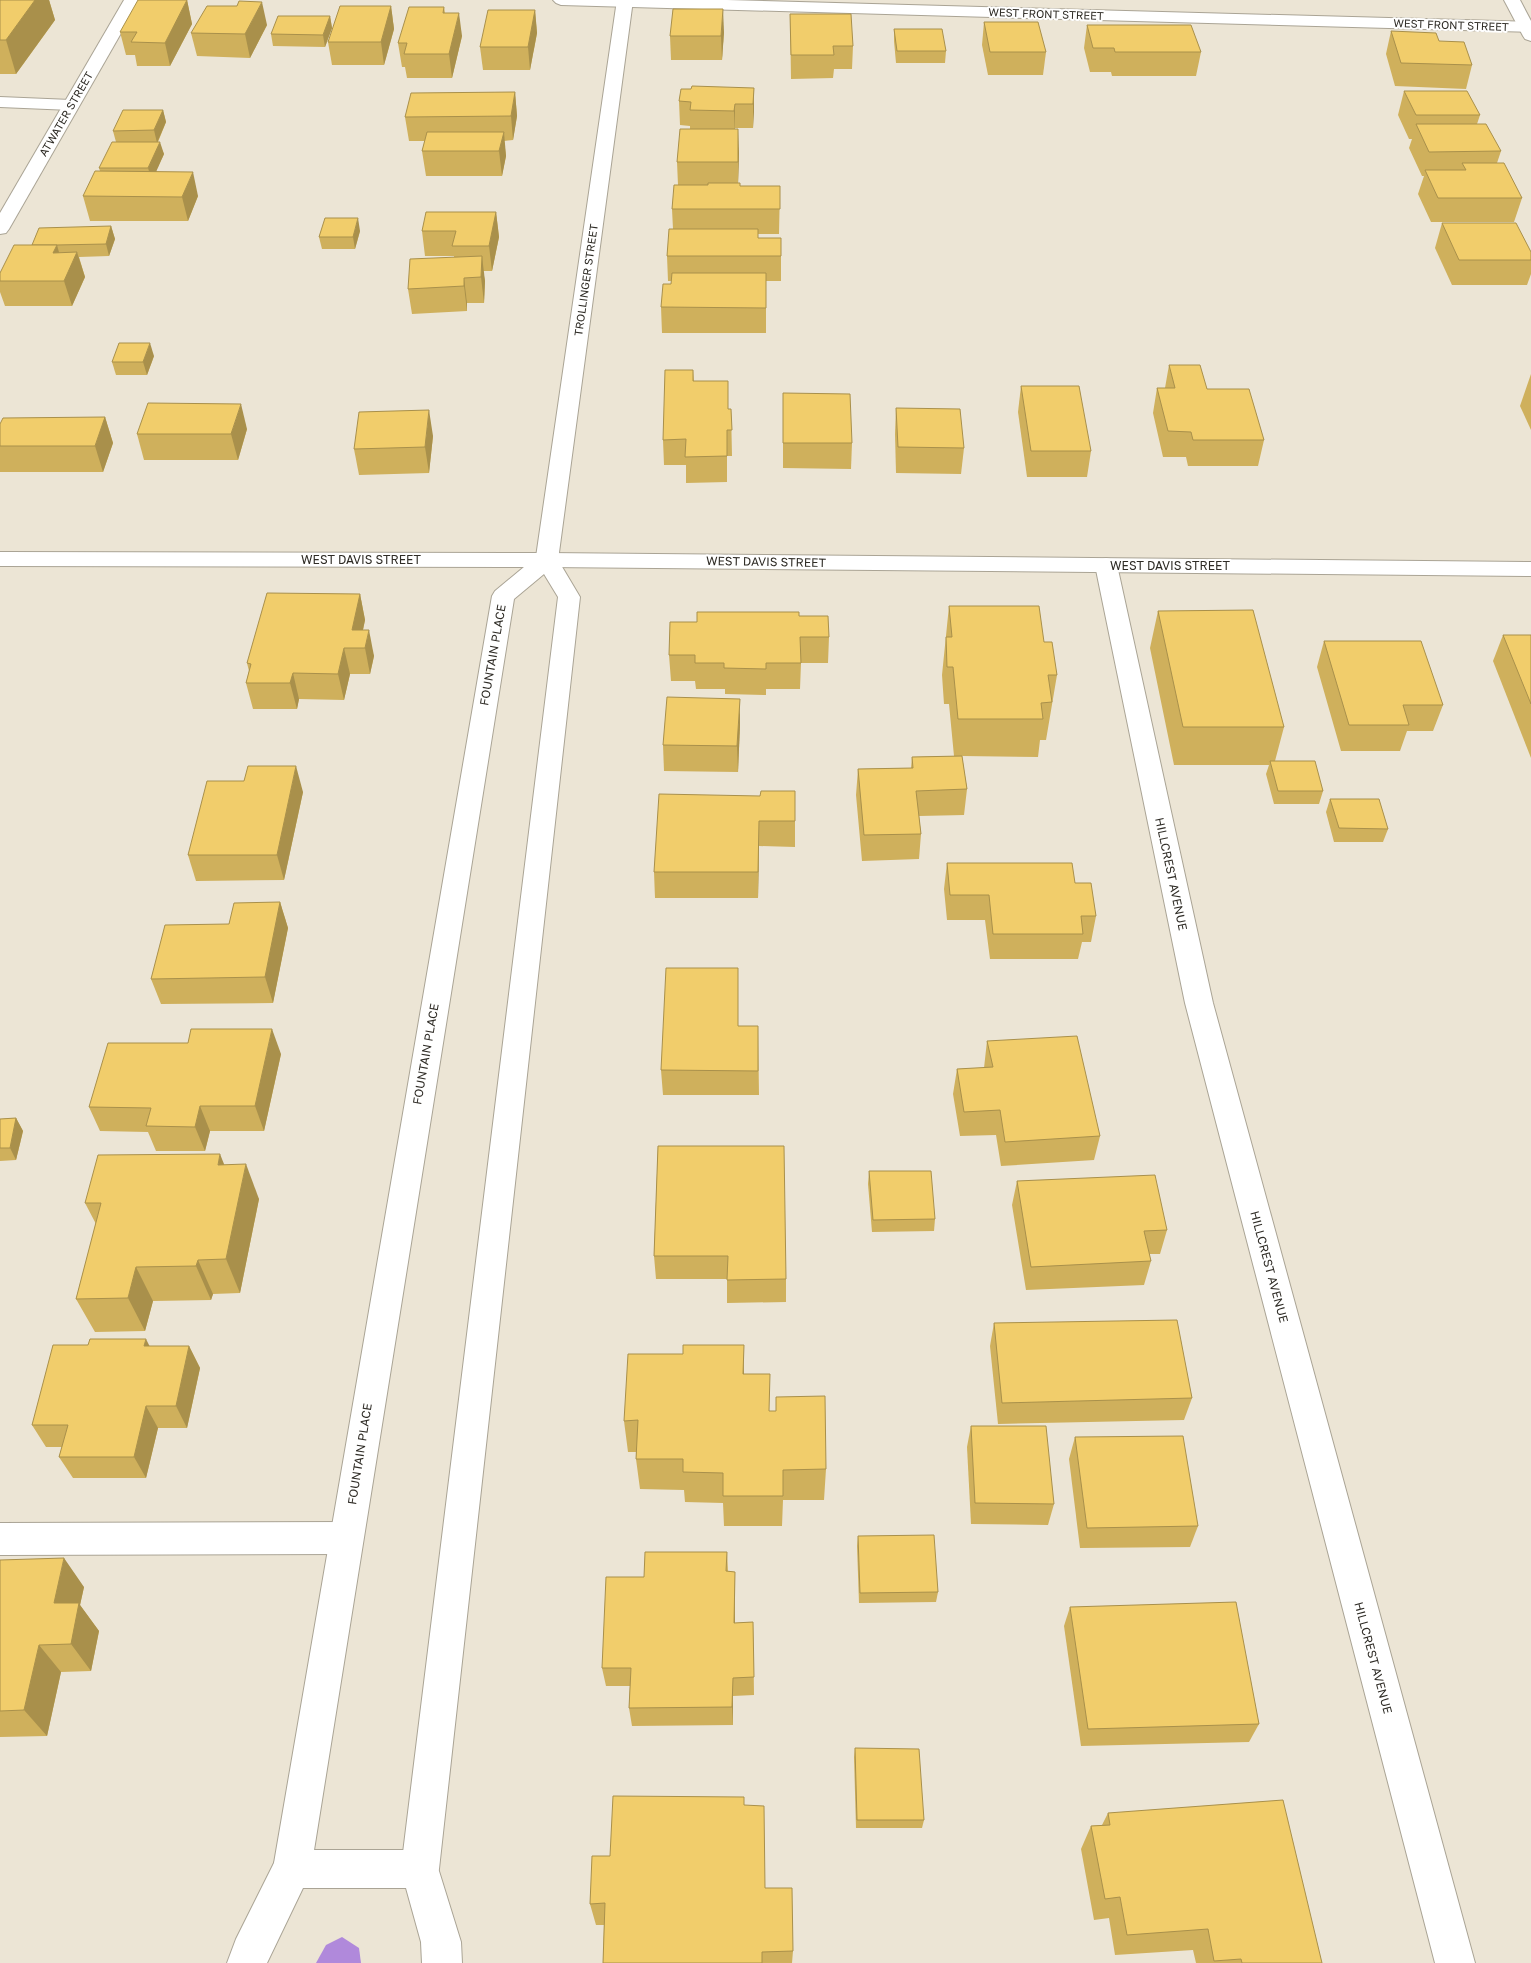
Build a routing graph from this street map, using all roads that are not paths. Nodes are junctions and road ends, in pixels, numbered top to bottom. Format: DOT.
graph roads {
  1 [pos="132,0"];
  2 [pos="561,0"];
  3 [pos="1512,0"];
  4 [pos="625,1"];
  5 [pos="1529,30"];
  6 [pos="0,102"];
  7 [pos="71,105"];
  8 [pos="0,229"];
  9 [pos="0,559"];
  10 [pos="547,560"];
  11 [pos="1106,565"];
  12 [pos="1531,569"];
  13 [pos="0,1538"];
  14 [pos="346,1538"];
  15 [pos="292,1869"];
  16 [pos="420,1869"];
  17 [pos="247,1963"];
  18 [pos="442,1963"];
  19 [pos="1455,1963"];
  1 -- 7 [label="street, ATWATER STREET"];
  2 -- 4 [label="street, WEST FRONT STREET"];
  3 -- 5 [label="street"];
  4 -- 5 [label="street, WEST FRONT STREET"];
  4 -- 10 [label="street, TROLLINGER STREET"];
  6 -- 7 [label="street"];
  7 -- 8 [label="street, ATWATER STREET"];
  9 -- 10 [label="street, WEST DAVIS STREET"];
  10 -- 11 [label="street, WEST DAVIS STREET"];
  10 -- 14 [label="street, FOUNTAIN PLACE"];
  10 -- 16 [label="street"];
  11 -- 12 [label="street, WEST DAVIS STREET"];
  11 -- 19 [label="street, HILLCREST AVENUE"];
  13 -- 14 [label="street"];
  14 -- 15 [label="street, FOUNTAIN PLACE"];
  15 -- 16 [label="street"];
  15 -- 17 [label="street, FOUNTAIN PLACE"];
  16 -- 18 [label="street"];
}
